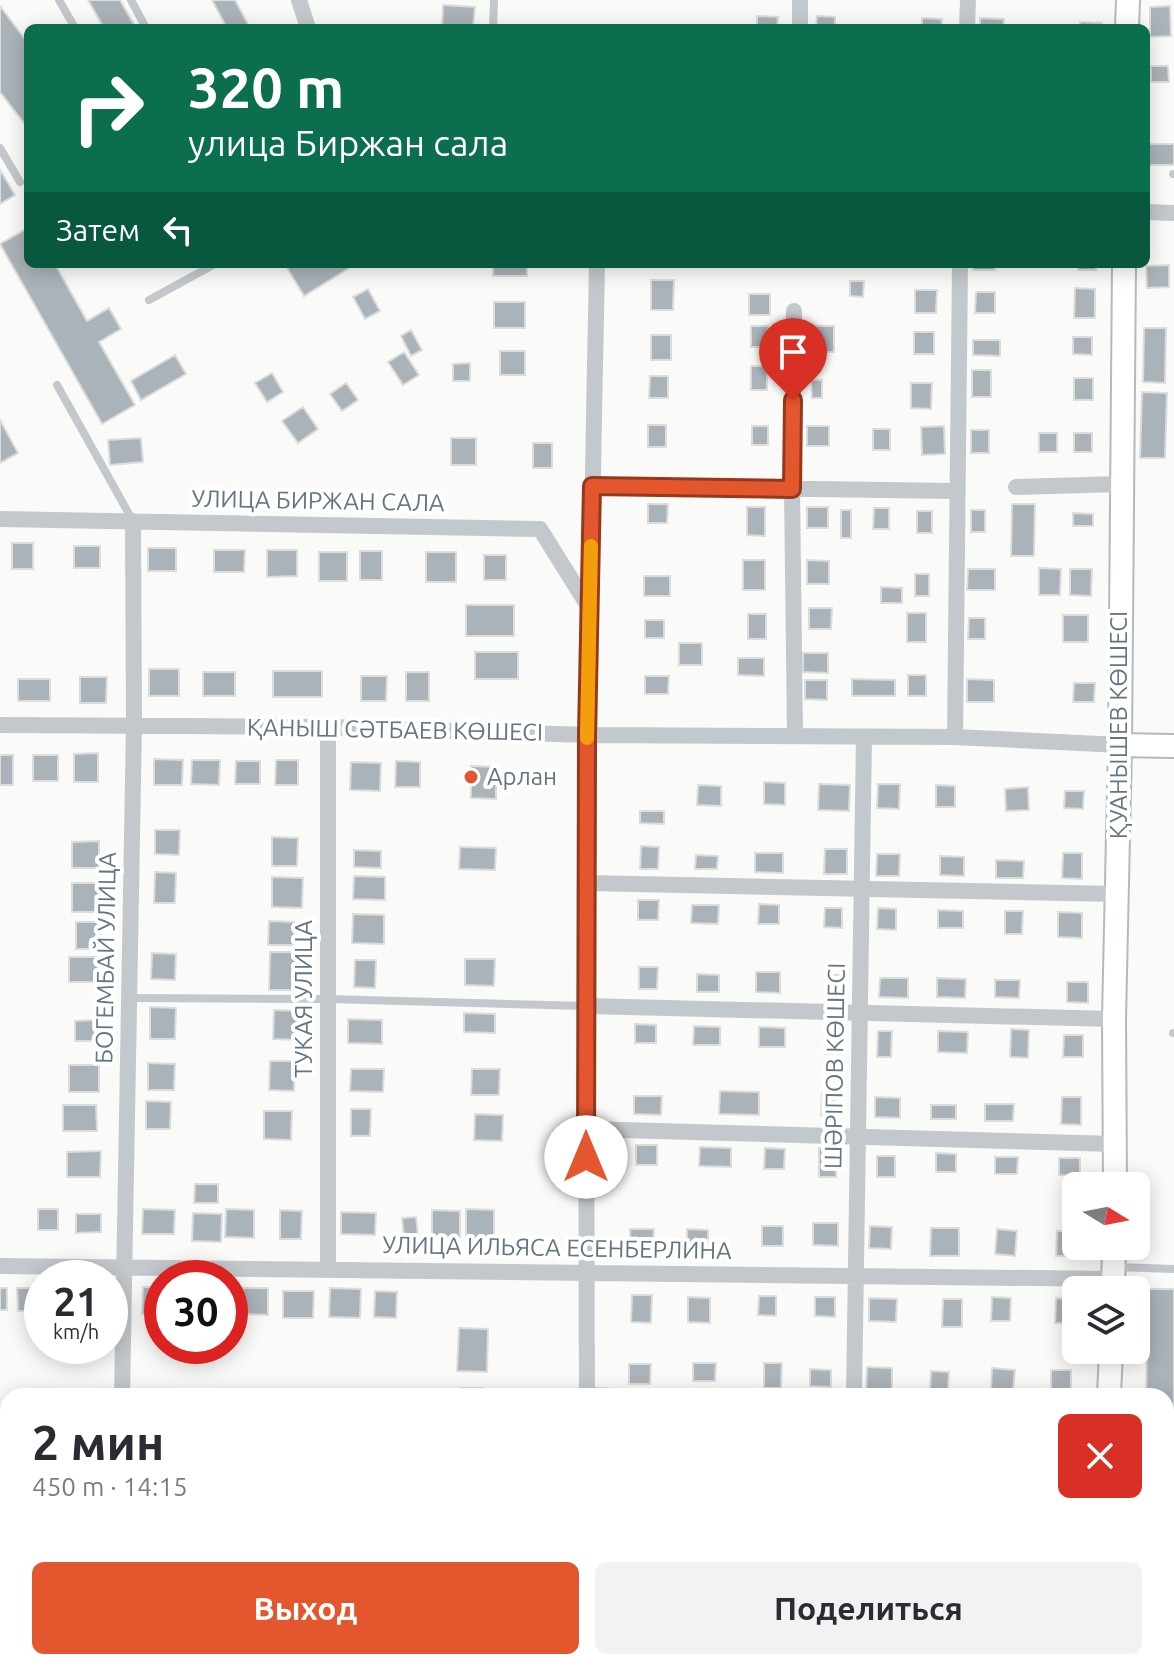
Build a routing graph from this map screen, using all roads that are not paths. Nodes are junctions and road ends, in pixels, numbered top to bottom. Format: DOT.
graph roads {
  1 [pos="59,0"];
  2 [pos="131,0"];
  3 [pos="299,0"];
  4 [pos="494,0"];
  5 [pos="800,0"];
  6 [pos="968,0"];
  7 [pos="1128,0"];
  8 [pos="73,24"];
  9 [pos="144,24"];
  10 [pos="307,24"];
  11 [pos="493,24"];
  12 [pos="800,24"];
  13 [pos="967,24"];
  14 [pos="1127,24"];
  15 [pos="0,148"];
  16 [pos="20,182"];
  17 [pos="1150,212"];
  18 [pos="1174,213"];
  19 [pos="208,268"];
  20 [pos="597,268"];
  21 [pos="960,268"];
  22 [pos="1124,268"];
  23 [pos="149,300"];
  24 [pos="794,311"];
  25 [pos="57,385"];
  26 [pos="1120,484"];
  27 [pos="592,486"];
  28 [pos="1016,487"];
  29 [pos="792,489"];
  30 [pos="955,491"];
  31 [pos="0,519"];
  32 [pos="133,521"];
  33 [pos="590,609"];
  34 [pos="0,725"];
  35 [pos="134,725"];
  36 [pos="328,727"];
  37 [pos="587,735"];
  38 [pos="795,736"];
  39 [pos="864,737"];
  40 [pos="955,737"];
  41 [pos="1120,745"];
  42 [pos="1174,746"];
  43 [pos="587,883"];
  44 [pos="861,890"];
  45 [pos="1117,894"];
  46 [pos="129,998"];
  47 [pos="328,999"];
  48 [pos="586,1006"];
  49 [pos="860,1015"];
  50 [pos="1114,1019"];
  51 [pos="586,1129"];
  52 [pos="858,1136"];
  53 [pos="1115,1144"];
  54 [pos="1115,1172"];
  55 [pos="123,1260"];
  56 [pos="0,1266"];
  57 [pos="24,1266"];
  58 [pos="128,1268"];
  59 [pos="1174,1269"];
  60 [pos="328,1270"];
  61 [pos="1114,1271"];
  62 [pos="585,1272"];
  63 [pos="856,1275"];
  64 [pos="122,1364"];
  65 [pos="1110,1364"];
  66 [pos="122,1388"];
  67 [pos="587,1388"];
  68 [pos="854,1388"];
  69 [pos="1109,1388"];
  1 -- 8 [label="lane"];
  2 -- 9 [label="lane"];
  3 -- 10 [label="street"];
  4 -- 11 [label="lane"];
  5 -- 12 [label="street"];
  6 -- 13 [label="street"];
  7 -- 14 [label="street"];
  15 -- 16 [label="lane"];
  17 -- 18 [label="street"];
  19 -- 23 [label="lane"];
  20 -- 27 [label="street"];
  21 -- 30 [label="street"];
  22 -- 26 [label="street, ҚУАНЫШЕВ КӨШЕСІ"];
  24 -- 29 [label="street"];
  25 -- 32 [label="lane"];
  26 -- 28 [label="street"];
  26 -- 41 [label="street, ҚУАНЫШЕВ КӨШЕСІ"];
  27 -- 29 [label="street"];
  27 -- 33 [label="street"];
  29 -- 30 [label="street"];
  29 -- 38 [label="street"];
  30 -- 40 [label="street"];
  31 -- 32 [label="street, УЛИЦА БИРЖАН САЛА"];
  32 -- 33 [label="street, УЛИЦА БИРЖАН САЛА"];
  32 -- 35 [label="street, БОГЕМБАЙ УЛИЦА"];
  33 -- 37 [label="street"];
  34 -- 35 [label="street, ҚАНЫШ СӘТБАЕВ КӨШЕСІ"];
  35 -- 36 [label="street, ҚАНЫШ СӘТБАЕВ КӨШЕСІ"];
  35 -- 46 [label="street, БОГЕМБАЙ УЛИЦА"];
  36 -- 37 [label="street, ҚАНЫШ СӘТБАЕВ КӨШЕСІ"];
  36 -- 47 [label="street, ТУКАЯ УЛИЦА"];
  37 -- 38 [label="street, ҚАНЫШ СӘТБАЕВ КӨШЕСІ"];
  37 -- 43 [label="street"];
  38 -- 39 [label="street, ҚАНЫШ СӘТБАЕВ КӨШЕСІ"];
  39 -- 40 [label="street, ҚАНЫШ СӘТБАЕВ КӨШЕСІ"];
  39 -- 44 [label="street, ШӘРІПОВ КӨШЕСІ"];
  40 -- 41 [label="street, ҚАНЫШ СӘТБАЕВ КӨШЕСІ"];
  41 -- 42 [label="street, ҚАНЫШ СӘТБАЕВ КӨШЕСІ"];
  41 -- 45 [label="street, ҚУАНЫШЕВ КӨШЕСІ"];
  43 -- 44 [label="street"];
  43 -- 48 [label="street"];
  44 -- 45 [label="street"];
  44 -- 49 [label="street, ШӘРІПОВ КӨШЕСІ"];
  45 -- 50 [label="street, ҚУАНЫШЕВ КӨШЕСІ"];
  46 -- 47 [label="lane"];
  46 -- 55 [label="street, БОГЕМБАЙ УЛИЦА"];
  47 -- 48 [label="lane"];
  47 -- 60 [label="street, ТУКАЯ УЛИЦА"];
  48 -- 49 [label="street"];
  48 -- 51 [label="street"];
  49 -- 50 [label="street"];
  49 -- 52 [label="street, ШӘРІПОВ КӨШЕСІ"];
  50 -- 53 [label="street, ҚУАНЫШЕВ КӨШЕСІ"];
  51 -- 52 [label="street"];
  51 -- 62 [label="street"];
  52 -- 53 [label="street"];
  52 -- 63 [label="street, ШӘРІПОВ КӨШЕСІ"];
  53 -- 54 [label="street, ҚУАНЫШЕВ КӨШЕСІ"];
  56 -- 57 [label="street, УЛИЦА ИЛЬЯСА ЕСЕНБЕРЛИНА"];
  58 -- 60 [label="street, УЛИЦА ИЛЬЯСА ЕСЕНБЕРЛИНА"];
  59 -- 61 [label="lane"];
  60 -- 62 [label="street, УЛИЦА ИЛЬЯСА ЕСЕНБЕРЛИНА"];
  61 -- 63 [label="street, УЛИЦА ИЛЬЯСА ЕСЕНБЕРЛИНА"];
  62 -- 63 [label="street, УЛИЦА ИЛЬЯСА ЕСЕНБЕРЛИНА"];
  62 -- 67 [label="street"];
  63 -- 68 [label="street, ШӘРІПОВ КӨШЕСІ"];
  64 -- 66 [label="street, БОГЕМБАЙ УЛИЦА"];
  65 -- 69 [label="street"];
}
